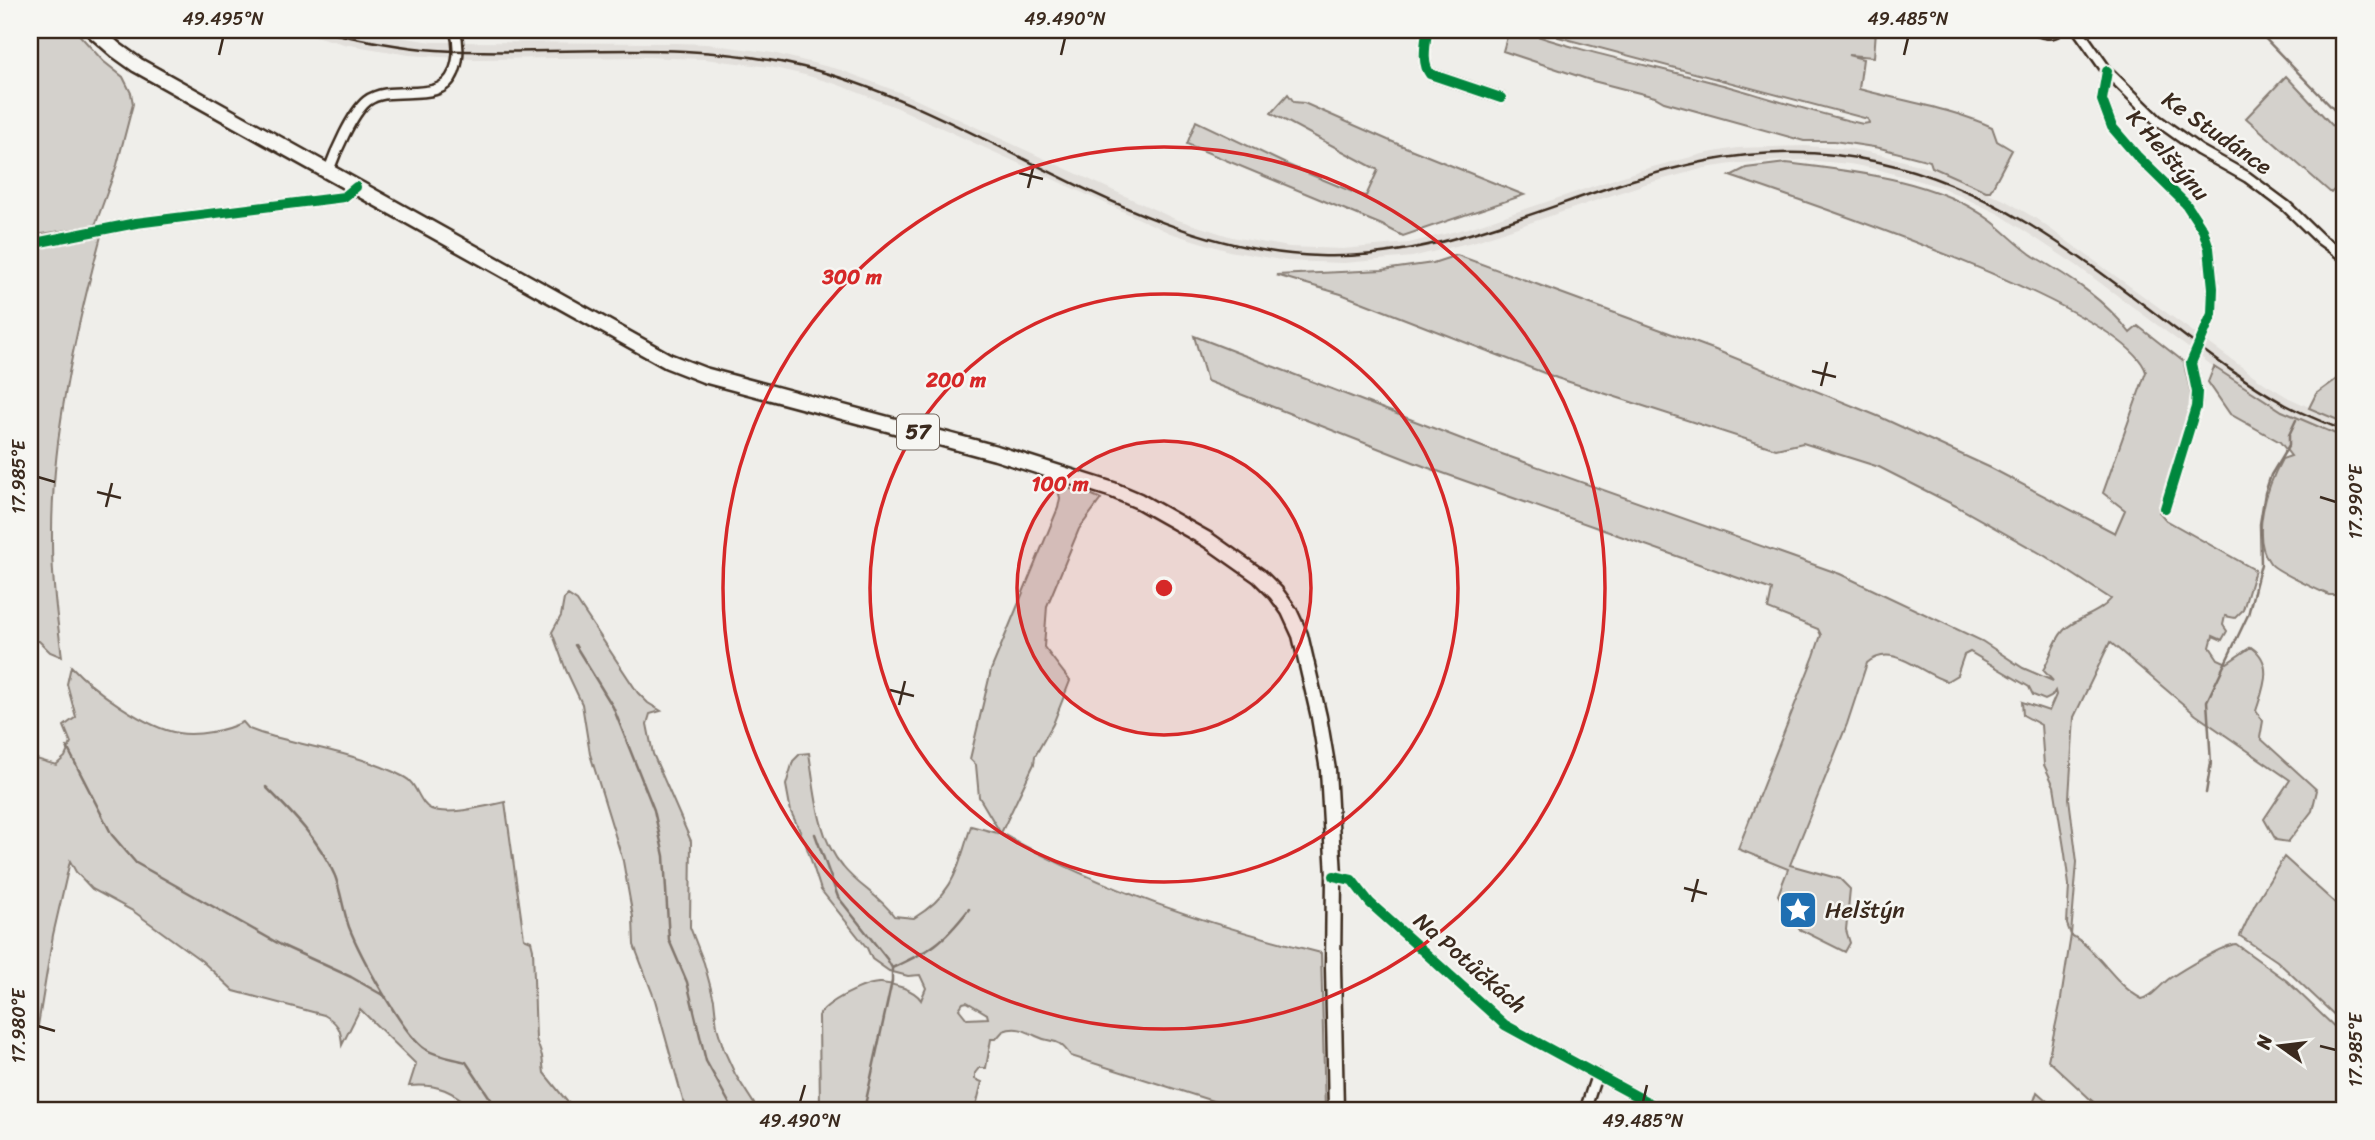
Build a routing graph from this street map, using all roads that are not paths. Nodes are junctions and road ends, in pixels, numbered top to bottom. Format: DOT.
graph roads {
  1 [pos="93,30"];
  2 [pos="455,30"];
  3 [pos="1427,30"];
  4 [pos="2036,30"];
  5 [pos="2058,30"];
  6 [pos="2078,30"];
  7 [pos="2107,71"];
  8 [pos="1500,98"];
  9 [pos="328,172"];
  10 [pos="356,187"];
  11 [pos="30,244"];
  12 [pos="2345,257"];
  13 [pos="2165,508"];
  14 [pos="1335,876"];
  15 [pos="1597,1074"];
  16 [pos="1336,1110"];
  17 [pos="1585,1110"];
  18 [pos="1662,1110"];
  1 -- 9 [label="main road, 57"];
  2 -- 9 [label="street"];
  3 -- 8 [label="street"];
  4 -- 5 [label="street"];
  6 -- 7 [label="street, Ke Studánce"];
  7 -- 12 [label="street, Ke Studánce"];
  7 -- 13 [label="street, K Helštýnu"];
  9 -- 10 [label="main road, 57"];
  10 -- 11 [label="street"];
  10 -- 14 [label="main road, 57"];
  14 -- 15 [label="street, Na Potůčkách"];
  14 -- 16 [label="main road, 57"];
  15 -- 17 [label="street"];
  15 -- 18 [label="street, Na Potůčkách"];
}
